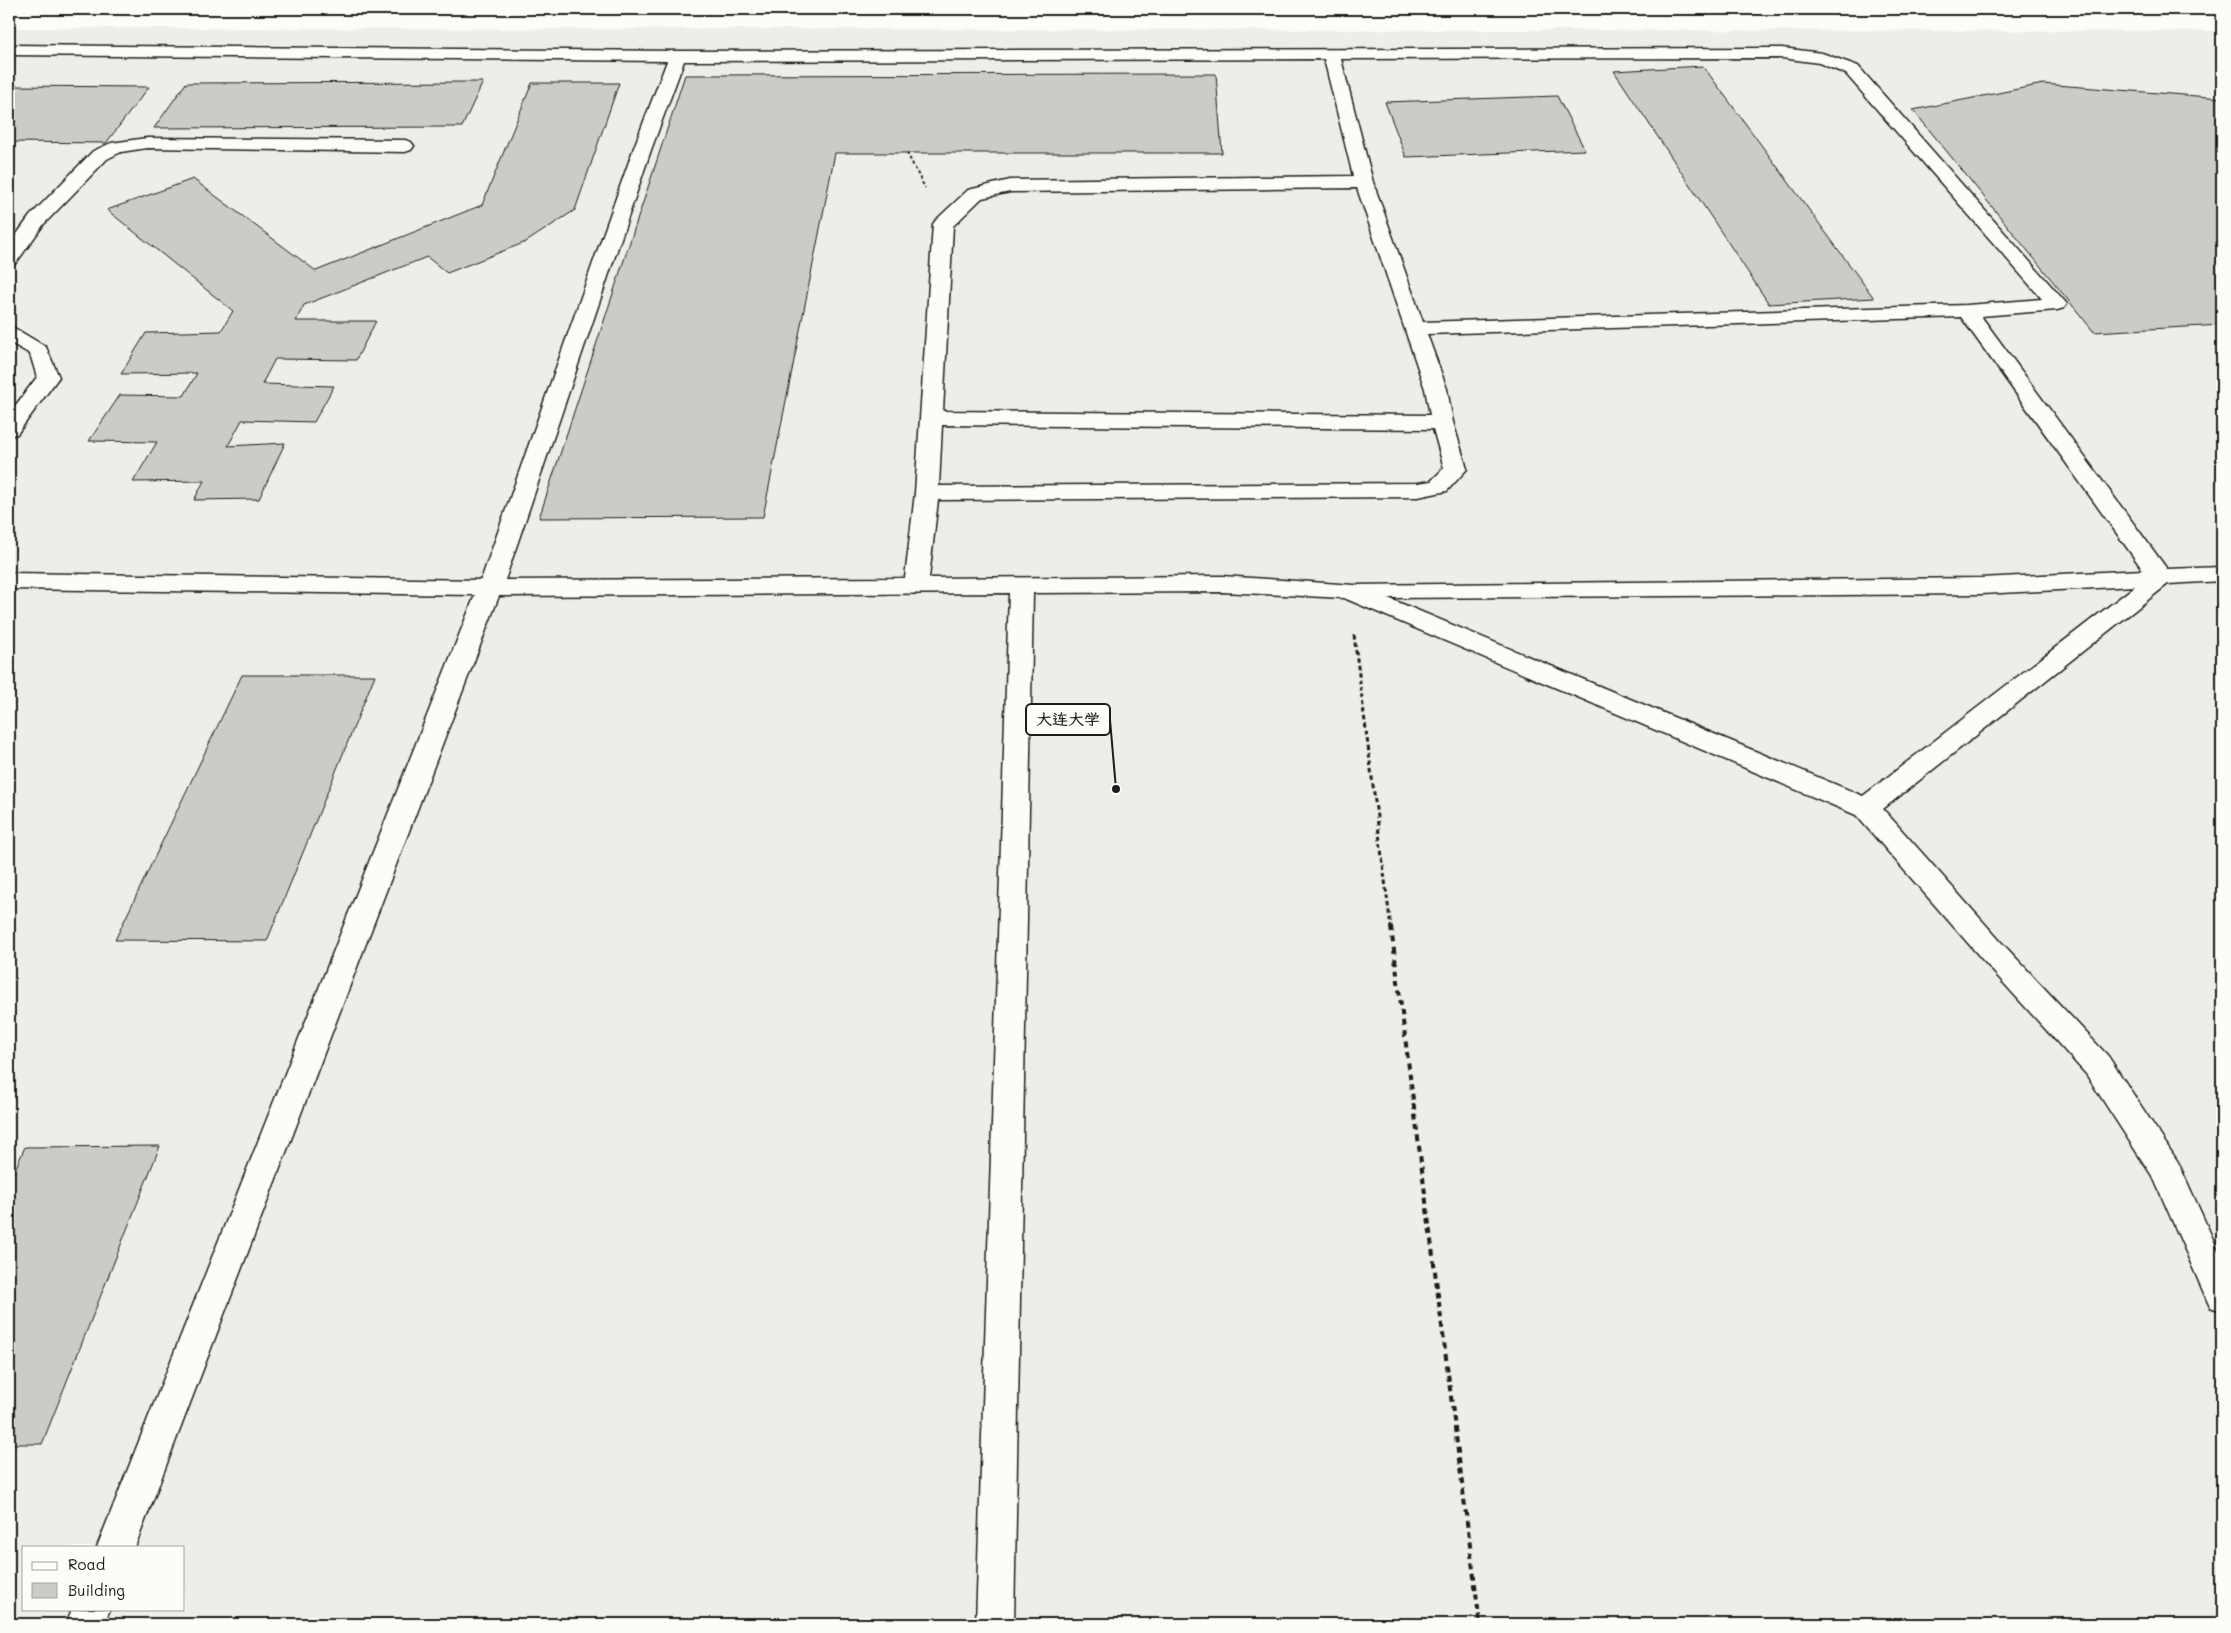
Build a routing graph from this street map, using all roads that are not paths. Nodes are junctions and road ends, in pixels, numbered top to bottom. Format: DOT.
graph roads {
  1 [pos="9,50"];
  2 [pos="1331,54"];
  3 [pos="677,56"];
  4 [pos="405,146"];
  5 [pos="1364,182"];
  6 [pos="9,259"];
  7 [pos="1966,311"];
  8 [pos="1416,328"];
  9 [pos="9,333"];
  10 [pos="931,418"];
  11 [pos="1442,422"];
  12 [pos="9,429"];
  13 [pos="927,492"];
  14 [pos="2222,574"];
  15 [pos="2162,578"];
  16 [pos="9,581"];
  17 [pos="916,584"];
  18 [pos="1022,585"];
  19 [pos="490,588"];
  20 [pos="1348,591"];
  21 [pos="1866,808"];
  22 [pos="2222,1296"];
  23 [pos="116,1546"];
  24 [pos="91,1610"];
  25 [pos="85,1624"];
  26 [pos="995,1624"];
  1 -- 3 [label="lane"];
  2 -- 3 [label="lane"];
  2 -- 5 [label="lane"];
  2 -- 7 [label="lane"];
  3 -- 19 [label="lane"];
  4 -- 6 [label="lane"];
  5 -- 8 [label="lane"];
  5 -- 10 [label="lane"];
  7 -- 8 [label="lane"];
  7 -- 15 [label="lane"];
  8 -- 11 [label="lane"];
  9 -- 12 [label="lane"];
  10 -- 11 [label="lane"];
  10 -- 13 [label="lane"];
  11 -- 13 [label="lane"];
  13 -- 17 [label="lane"];
  14 -- 15 [label="lane"];
  15 -- 20 [label="lane"];
  15 -- 21 [label="lane"];
  16 -- 19 [label="lane"];
  17 -- 18 [label="lane"];
  17 -- 19 [label="lane"];
  18 -- 20 [label="lane"];
  18 -- 26 [label="lane"];
  19 -- 23 [label="lane"];
  20 -- 21 [label="lane"];
  21 -- 22 [label="lane"];
  24 -- 25 [label="lane"];
}
